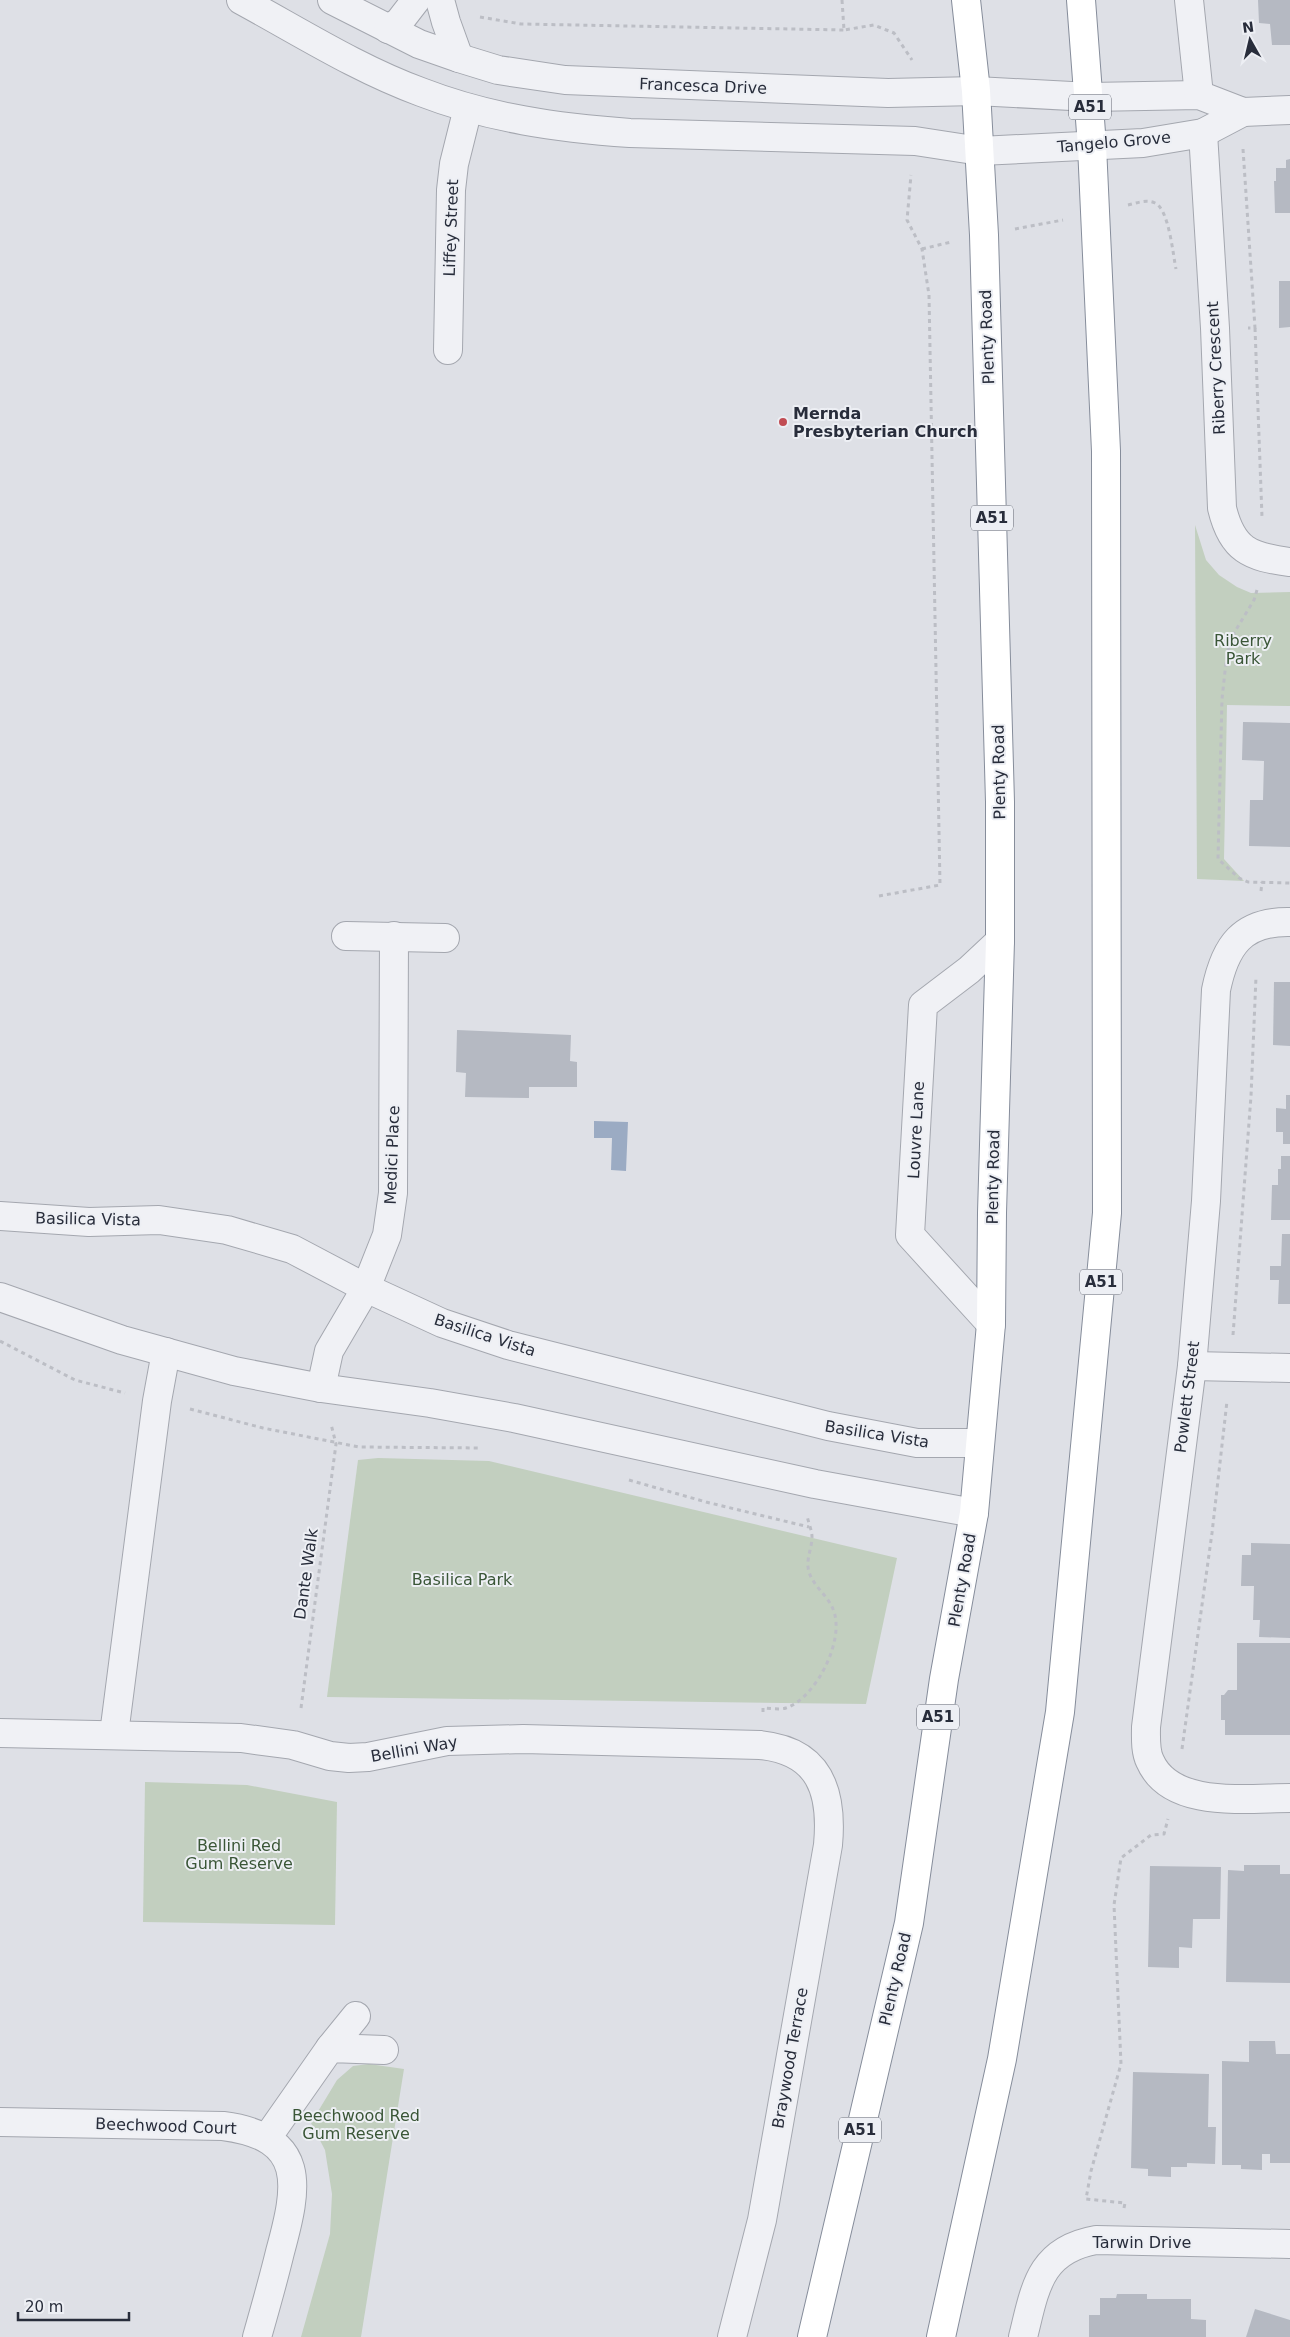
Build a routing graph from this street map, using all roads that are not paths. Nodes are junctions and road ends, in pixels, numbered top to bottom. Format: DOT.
graph roads {
  1 [pos="241,0"];
  2 [pos="332,0"];
  3 [pos="966,0"];
  4 [pos="1081,0"];
  5 [pos="1189,0"];
  6 [pos="433,2"];
  7 [pos="388,29"];
  8 [pos="459,58"];
  9 [pos="976,91"];
  10 [pos="1199,95"];
  11 [pos="1090,97"];
  12 [pos="468,108"];
  13 [pos="1290,110"];
  14 [pos="1244,112"];
  15 [pos="1203,132"];
  16 [pos="1092,146"];
  17 [pos="980,151"];
  18 [pos="448,350"];
  19 [pos="1277,560"];
  20 [pos="1290,922"];
  21 [pos="346,936"];
  22 [pos="394,936"];
  23 [pos="445,938"];
  24 [pos="1000,941"];
  25 [pos="0,1216"];
  26 [pos="366,1288"];
  27 [pos="0,1297"];
  28 [pos="991,1324"];
  29 [pos="166,1352"];
  30 [pos="1192,1366"];
  31 [pos="1290,1368"];
  32 [pos="321,1388"];
  33 [pos="979,1443"];
  34 [pos="974,1513"];
  35 [pos="0,1733"];
  36 [pos="114,1734"];
  37 [pos="820,1777"];
  38 [pos="1290,1798"];
  39 [pos="356,2016"];
  40 [pos="330,2048"];
  41 [pos="384,2050"];
  42 [pos="0,2122"];
  43 [pos="267,2138"];
  44 [pos="1290,2244"];
  45 [pos="257,2337"];
  46 [pos="732,2337"];
  47 [pos="812,2337"];
  48 [pos="941,2337"];
  49 [pos="1023,2337"];
  1 -- 12 [label="street"];
  2 -- 7 [label="street, Francesca Drive"];
  3 -- 9 [label="highway, Plenty Road / A51"];
  4 -- 11 [label="highway, A51"];
  5 -- 10 [label="street"];
  6 -- 7 [label="street"];
  6 -- 8 [label="street"];
  7 -- 8 [label="street, Francesca Drive"];
  8 -- 9 [label="street, Francesca Drive"];
  9 -- 11 [label="street, Francesca Drive"];
  9 -- 17 [label="highway, Plenty Road / A51"];
  10 -- 11 [label="street, Tangelo Grove"];
  10 -- 14 [label="street, Tangelo Grove"];
  11 -- 16 [label="highway, A51"];
  12 -- 17 [label="street"];
  12 -- 18 [label="street, Liffey Street"];
  13 -- 14 [label="street, Tangelo Grove"];
  14 -- 15 [label="street, Tangelo Grove"];
  15 -- 16 [label="street, Tangelo Grove"];
  15 -- 19 [label="street, Riberry Crescent"];
  16 -- 17 [label="street, Tangelo Grove"];
  16 -- 48 [label="highway, A51"];
  17 -- 24 [label="highway, Plenty Road / A51"];
  20 -- 30 [label="street, Powlett Street"];
  21 -- 22 [label="street"];
  22 -- 23 [label="street"];
  22 -- 26 [label="street, Medici Place"];
  24 -- 28 [label="highway, Plenty Road / A51"];
  24 -- 28 [label="street, Louvre Lane"];
  25 -- 26 [label="street, Basilica Vista"];
  26 -- 32 [label="street, Medici Place"];
  26 -- 33 [label="street, Basilica Vista"];
  27 -- 29 [label="street"];
  28 -- 33 [label="highway, Plenty Road / A51"];
  29 -- 32 [label="street"];
  29 -- 36 [label="street"];
  30 -- 31 [label="street"];
  30 -- 38 [label="street, Powlett Street"];
  32 -- 34 [label="street"];
  33 -- 34 [label="highway, Plenty Road / A51"];
  34 -- 47 [label="highway, Plenty Road / A51"];
  35 -- 36 [label="street, Bellini Way"];
  36 -- 37 [label="street, Bellini Way"];
  37 -- 46 [label="street, Braywood Terrace"];
  39 -- 40 [label="street"];
  40 -- 41 [label="street"];
  40 -- 43 [label="street"];
  42 -- 43 [label="street, Beechwood Court"];
  43 -- 45 [label="street, Beechwood Court"];
  44 -- 49 [label="street, Tarwin Drive"];
}
